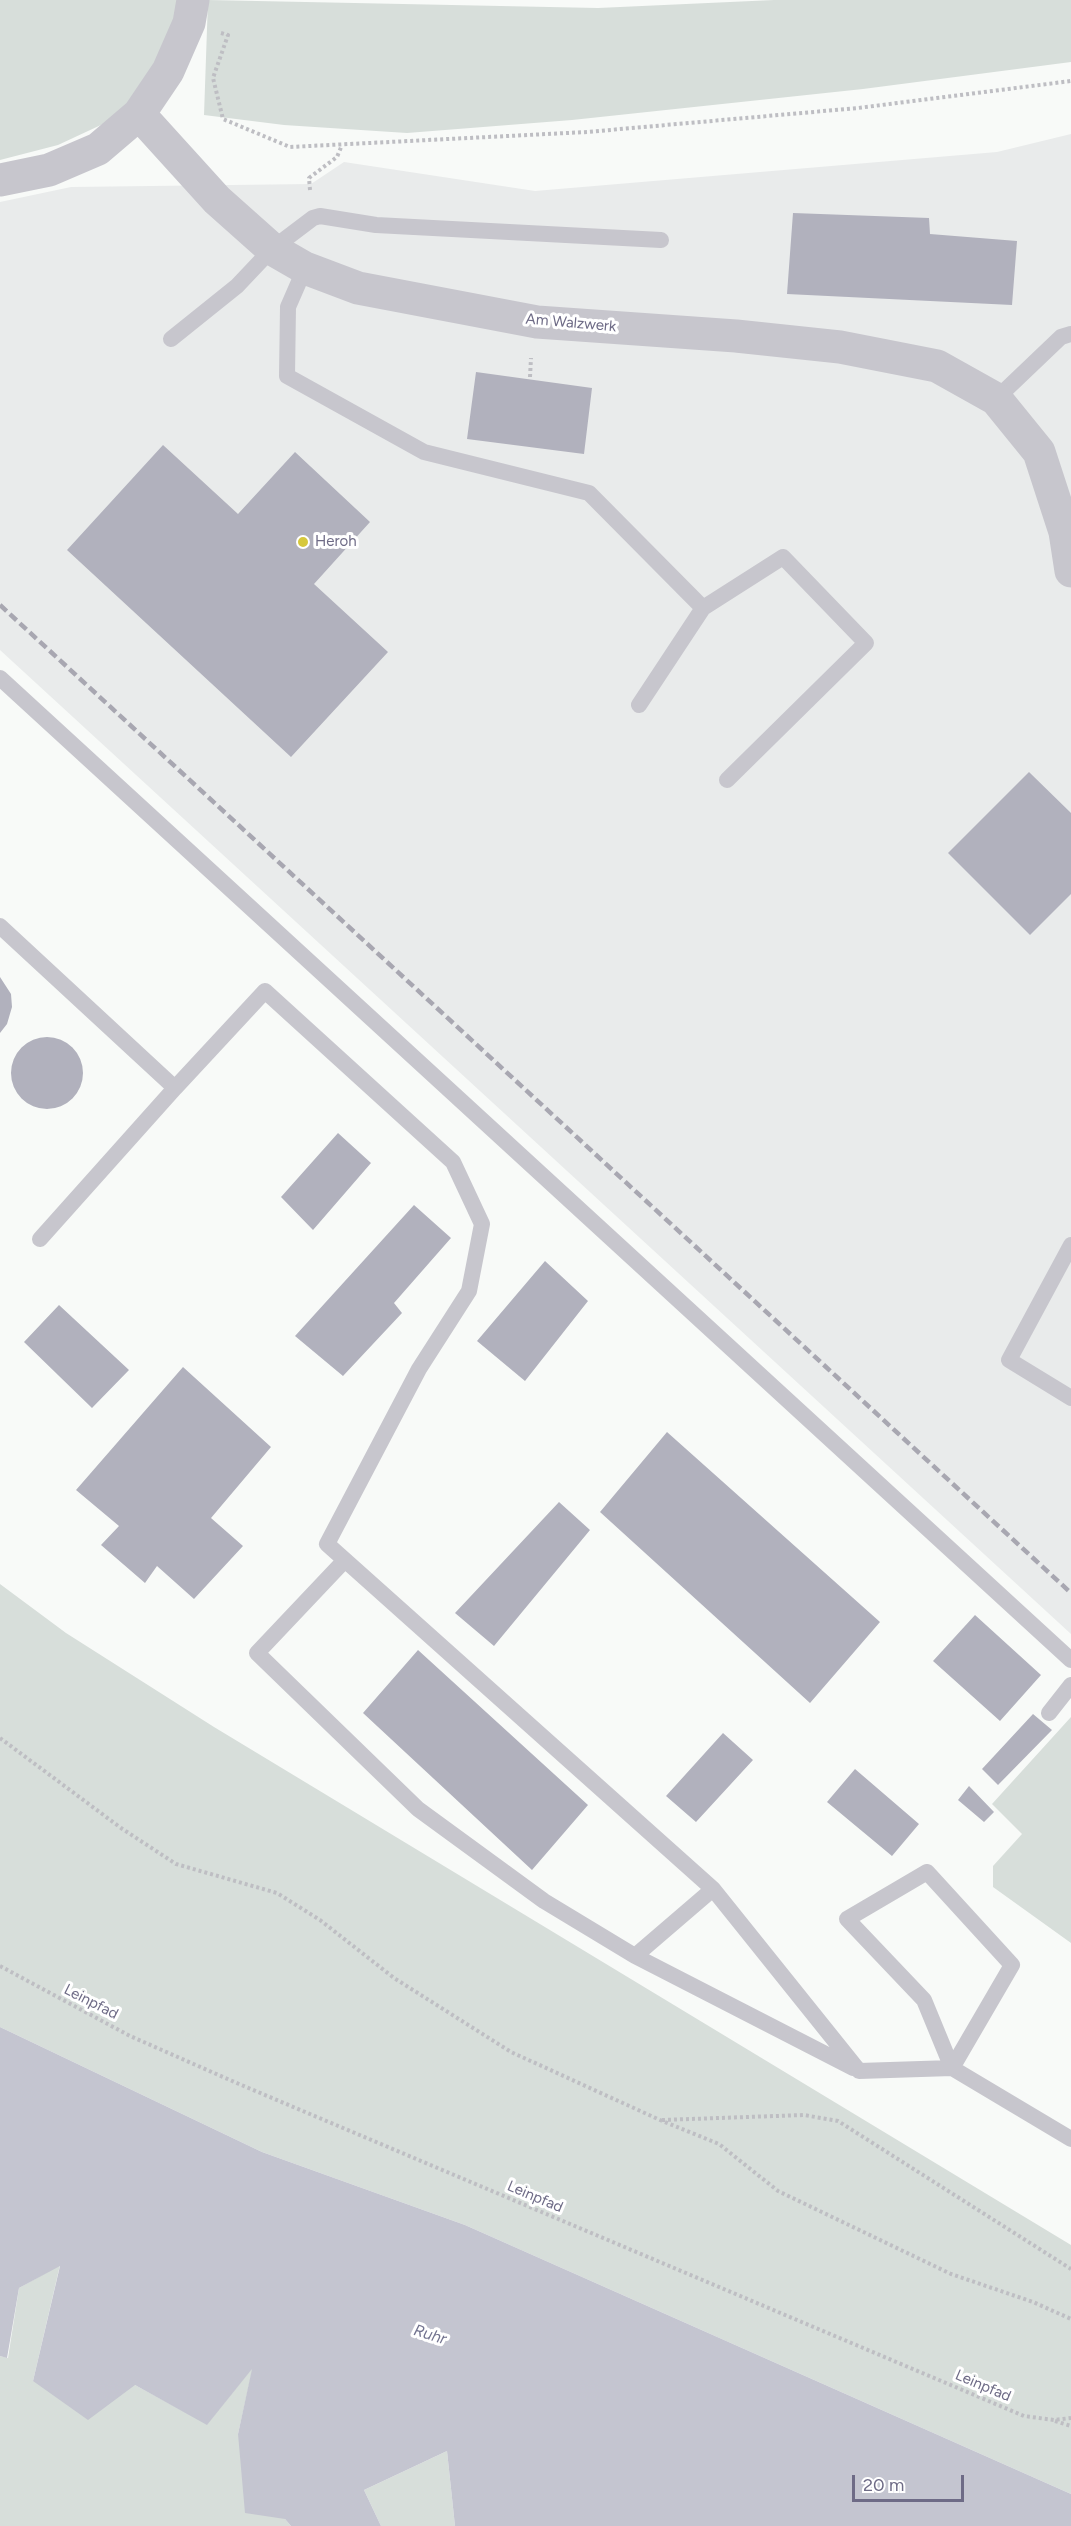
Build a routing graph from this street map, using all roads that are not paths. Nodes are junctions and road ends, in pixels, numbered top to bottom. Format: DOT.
graph roads {
  1 [pos="191,11"];
  2 [pos="139,114"];
  3 [pos="0,180"];
  4 [pos="661,240"];
  5 [pos="272,249"];
  6 [pos="305,268"];
  7 [pos="1071,334"];
  8 [pos="171,339"];
  9 [pos="996,399"];
  10 [pos="1071,571"];
  11 [pos="703,608"];
  12 [pos="0,678"];
  13 [pos="639,705"];
  14 [pos="727,780"];
  15 [pos="0,926"];
  16 [pos="175,1088"];
  17 [pos="40,1239"];
  18 [pos="1071,1245"];
  19 [pos="1071,1398"];
  20 [pos="345,1560"];
  21 [pos="1071,1660"];
  22 [pos="1071,1685"];
  23 [pos="1049,1713"];
  24 [pos="713,1889"];
  25 [pos="635,1956"];
  26 [pos="952,2068"];
  27 [pos="859,2071"];
  28 [pos="1071,2139"];
  1 -- 2 [label="street"];
  2 -- 3 [label="street"];
  2 -- 5 [label="street, Am Walzwerk"];
  4 -- 5 [label="lane"];
  5 -- 6 [label="street, Am Walzwerk"];
  5 -- 8 [label="lane"];
  6 -- 9 [label="street, Am Walzwerk"];
  6 -- 11 [label="lane"];
  7 -- 9 [label="lane"];
  9 -- 10 [label="street, Am Walzwerk"];
  11 -- 13 [label="lane"];
  11 -- 14 [label="lane"];
  12 -- 21 [label="lane"];
  15 -- 16 [label="lane"];
  16 -- 17 [label="lane"];
  16 -- 20 [label="lane"];
  18 -- 19 [label="lane"];
  20 -- 24 [label="lane"];
  20 -- 25 [label="lane"];
  22 -- 23 [label="lane"];
  24 -- 25 [label="lane"];
  24 -- 27 [label="lane"];
  25 -- 27 [label="lane"];
  26 -- 26 [label="lane"];
  26 -- 27 [label="lane"];
  26 -- 28 [label="lane"];
}
